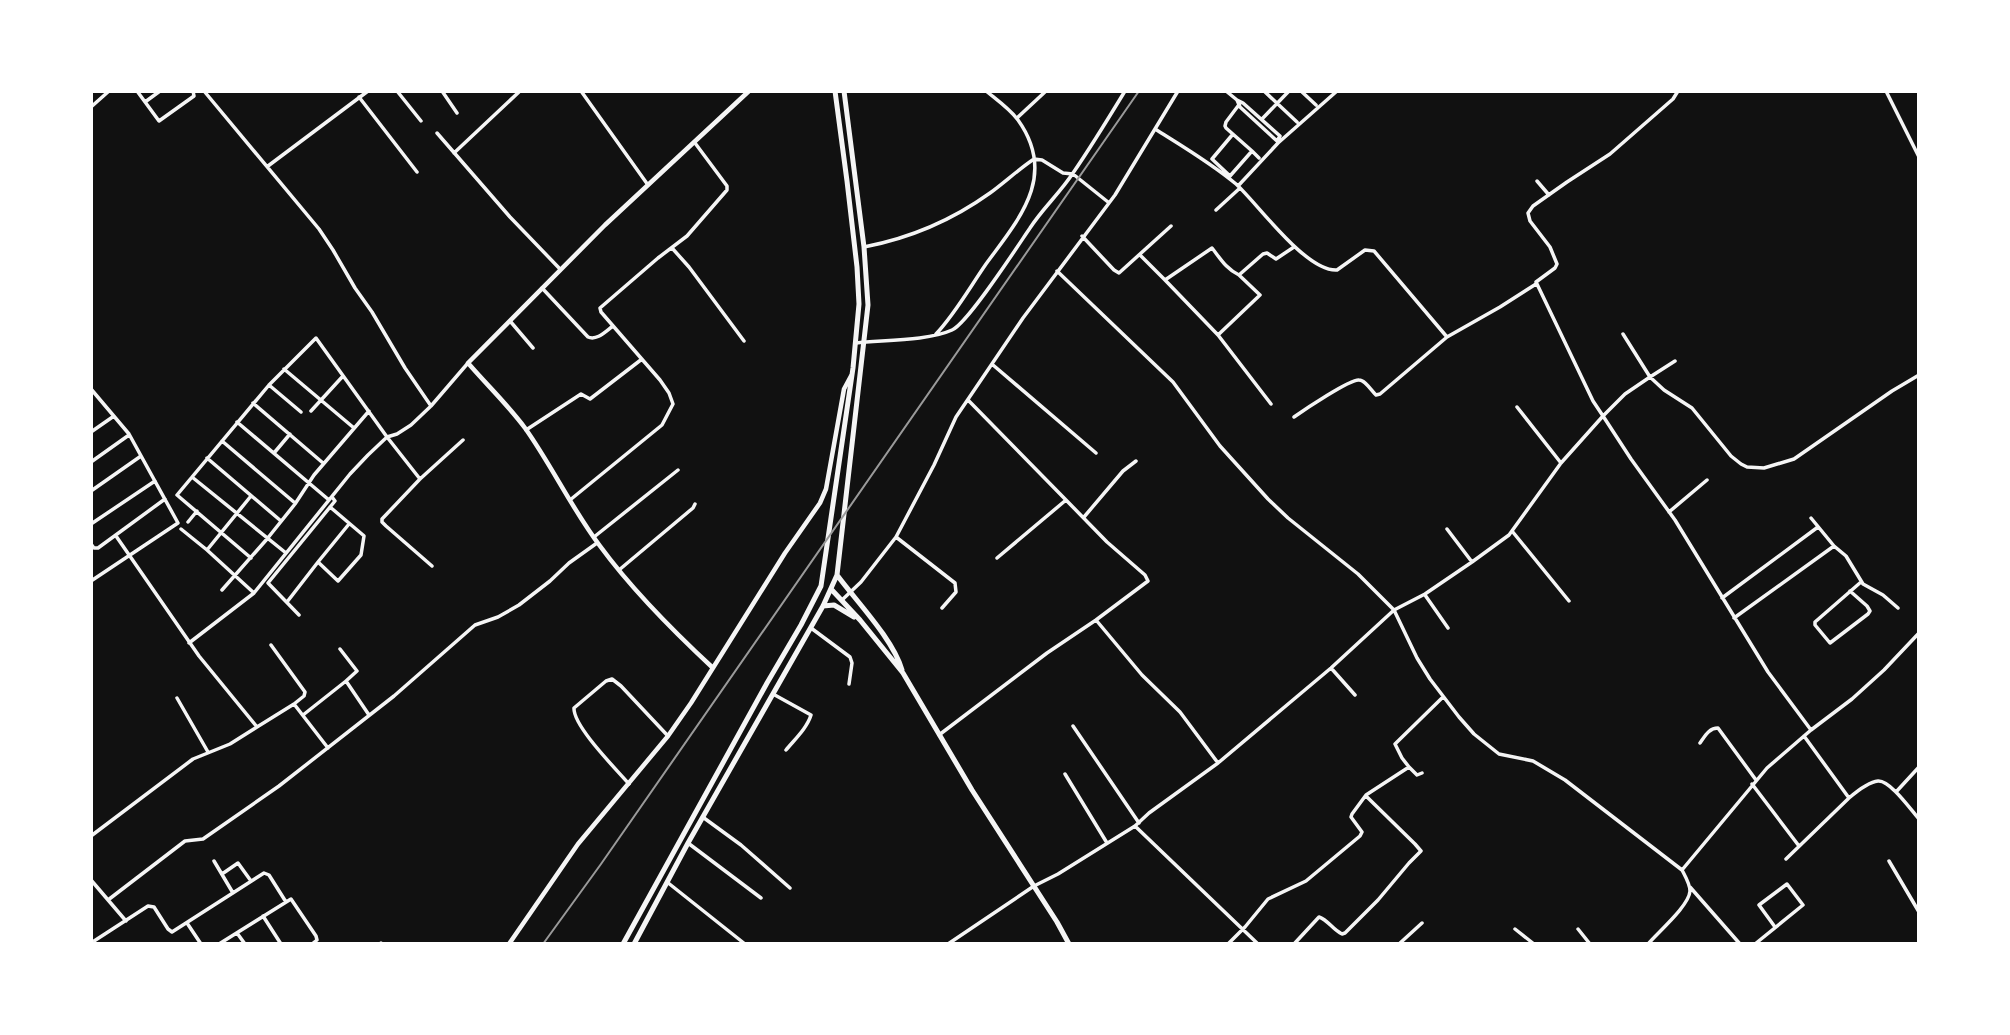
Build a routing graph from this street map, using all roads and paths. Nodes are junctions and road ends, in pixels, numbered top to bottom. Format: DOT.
graph roads {
  1 [pos="137,91"];
  2 [pos="160,91"];
  3 [pos="193,91"];
  4 [pos="204,91"];
  5 [pos="368,91"];
  6 [pos="397,91"];
  7 [pos="442,91"];
  8 [pos="520,91"];
  9 [pos="581,91"];
  10 [pos="749,91"];
  11 [pos="835,91"];
  12 [pos="844,91"];
  13 [pos="986,91"];
  14 [pos="1046,91"];
  15 [pos="1125,91"];
  16 [pos="1178,91"];
  17 [pos="1226,91"];
  18 [pos="1264,91"];
  19 [pos="1289,91"];
  20 [pos="1301,91"];
  21 [pos="1337,91"];
  22 [pos="1886,91"];
  23 [pos="106,92"];
  24 [pos="1680,92"];
  25 [pos="359,97"];
  26 [pos="145,102"];
  27 [pos="1239,102"];
  28 [pos="1277,103"];
  29 [pos="1316,105"];
  30 [pos="91,107"];
  31 [pos="457,113"];
  32 [pos="1017,118"];
  33 [pos="421,121"];
  34 [pos="1261,121"];
  35 [pos="1297,121"];
  36 [pos="1155,129"];
  37 [pos="437,133"];
  38 [pos="1233,134"];
  39 [pos="695,143"];
  40 [pos="1252,151"];
  41 [pos="454,153"];
  42 [pos="1919,157"];
  43 [pos="1259,158"];
  44 [pos="1034,159"];
  45 [pos="268,166"];
  46 [pos="417,172"];
  47 [pos="1073,174"];
  48 [pos="1537,181"];
  49 [pos="648,185"];
  50 [pos="1239,187"];
  51 [pos="1549,195"];
  52 [pos="1108,202"];
  53 [pos="1216,210"];
  54 [pos="1171,226"];
  55 [pos="1082,236"];
  56 [pos="864,247"];
  57 [pos="1294,247"];
  58 [pos="672,248"];
  59 [pos="1140,254"];
  60 [pos="560,269"];
  61 [pos="1057,271"];
  62 [pos="1239,275"];
  63 [pos="1165,280"];
  64 [pos="1536,284"];
  65 [pos="542,288"];
  66 [pos="509,321"];
  67 [pos="613,326"];
  68 [pos="1623,334"];
  69 [pos="934,335"];
  70 [pos="1218,335"];
  71 [pos="1447,337"];
  72 [pos="744,341"];
  73 [pos="865,342"];
  74 [pos="855,343"];
  75 [pos="533,348"];
  76 [pos="642,359"];
  77 [pos="1675,361"];
  78 [pos="468,363"];
  79 [pos="993,365"];
  80 [pos="862,368"];
  81 [pos="284,369"];
  82 [pos="852,372"];
  83 [pos="1919,375"];
  84 [pos="343,376"];
  85 [pos="1650,377"];
  86 [pos="269,385"];
  87 [pos="91,389"];
  88 [pos="97,396"];
  89 [pos="320,399"];
  90 [pos="91,400"];
  91 [pos="968,400"];
  92 [pos="253,403"];
  93 [pos="1271,404"];
  94 [pos="431,406"];
  95 [pos="1517,407"];
  96 [pos="311,411"];
  97 [pos="369,411"];
  98 [pos="301,412"];
  99 [pos="114,416"];
  100 [pos="1603,416"];
  101 [pos="1294,417"];
  102 [pos="237,422"];
  103 [pos="354,428"];
  104 [pos="526,430"];
  105 [pos="91,432"];
  106 [pos="290,434"];
  107 [pos="129,435"];
  108 [pos="387,437"];
  109 [pos="463,440"];
  110 [pos="222,441"];
  111 [pos="274,453"];
  112 [pos="1096,453"];
  113 [pos="141,456"];
  114 [pos="207,458"];
  115 [pos="1136,461"];
  116 [pos="91,462"];
  117 [pos="324,463"];
  118 [pos="1561,463"];
  119 [pos="678,470"];
  120 [pos="192,477"];
  121 [pos="420,479"];
  122 [pos="1707,480"];
  123 [pos="155,481"];
  124 [pos="310,483"];
  125 [pos="91,491"];
  126 [pos="251,496"];
  127 [pos="330,498"];
  128 [pos="165,499"];
  129 [pos="570,500"];
  130 [pos="1066,500"];
  131 [pos="295,504"];
  132 [pos="695,504"];
  133 [pos="330,507"];
  134 [pos="197,512"];
  135 [pos="1670,512"];
  136 [pos="237,514"];
  137 [pos="1084,517"];
  138 [pos="1811,518"];
  139 [pos="281,521"];
  140 [pos="188,522"];
  141 [pos="91,524"];
  142 [pos="349,524"];
  143 [pos="1818,527"];
  144 [pos="181,529"];
  145 [pos="1447,529"];
  146 [pos="1512,531"];
  147 [pos="221,532"];
  148 [pos="116,536"];
  149 [pos="594,537"];
  150 [pos="897,537"];
  151 [pos="267,539"];
  152 [pos="597,543"];
  153 [pos="91,544"];
  154 [pos="1834,546"];
  155 [pos="206,550"];
  156 [pos="286,553"];
  157 [pos="130,555"];
  158 [pos="251,558"];
  159 [pos="997,558"];
  160 [pos="318,562"];
  161 [pos="1472,562"];
  162 [pos="432,566"];
  163 [pos="619,570"];
  164 [pos="837,575"];
  165 [pos="235,577"];
  166 [pos="91,581"];
  167 [pos="1861,582"];
  168 [pos="831,589"];
  169 [pos="222,590"];
  170 [pos="1850,591"];
  171 [pos="254,593"];
  172 [pos="850,593"];
  173 [pos="1425,594"];
  174 [pos="1722,598"];
  175 [pos="842,600"];
  176 [pos="1569,601"];
  177 [pos="287,602"];
  178 [pos="823,606"];
  179 [pos="942,608"];
  180 [pos="1898,608"];
  181 [pos="1394,610"];
  182 [pos="299,615"];
  183 [pos="1734,618"];
  184 [pos="860,620"];
  185 [pos="1096,620"];
  186 [pos="811,628"];
  187 [pos="1448,628"];
  188 [pos="1919,633"];
  189 [pos="189,643"];
  190 [pos="271,645"];
  191 [pos="340,649"];
  192 [pos="713,668"];
  193 [pos="1331,668"];
  194 [pos="903,673"];
  195 [pos="346,681"];
  196 [pos="849,684"];
  197 [pos="773,694"];
  198 [pos="1355,695"];
  199 [pos="1443,697"];
  200 [pos="177,698"];
  201 [pos="294,705"];
  202 [pos="303,715"];
  203 [pos="369,715"];
  204 [pos="1073,726"];
  205 [pos="257,727"];
  206 [pos="1811,730"];
  207 [pos="668,736"];
  208 [pos="939,736"];
  209 [pos="1804,736"];
  210 [pos="1700,743"];
  211 [pos="328,748"];
  212 [pos="786,750"];
  213 [pos="208,752"];
  214 [pos="1218,762"];
  215 [pos="1409,767"];
  216 [pos="1919,767"];
  217 [pos="1422,773"];
  218 [pos="1065,774"];
  219 [pos="1754,782"];
  220 [pos="629,784"];
  221 [pos="1896,792"];
  222 [pos="1366,795"];
  223 [pos="1849,798"];
  224 [pos="704,818"];
  225 [pos="1919,819"];
  226 [pos="1137,825"];
  227 [pos="91,836"];
  228 [pos="688,843"];
  229 [pos="1107,843"];
  230 [pos="1799,846"];
  231 [pos="1786,859"];
  232 [pos="214,861"];
  233 [pos="1889,861"];
  234 [pos="1682,870"];
  235 [pos="222,874"];
  236 [pos="91,880"];
  237 [pos="251,881"];
  238 [pos="667,882"];
  239 [pos="1034,886"];
  240 [pos="1690,887"];
  241 [pos="790,888"];
  242 [pos="233,893"];
  243 [pos="761,898"];
  244 [pos="108,900"];
  245 [pos="286,902"];
  246 [pos="1919,912"];
  247 [pos="263,916"];
  248 [pos="125,921"];
  249 [pos="187,923"];
  250 [pos="1422,923"];
  251 [pos="1775,927"];
  252 [pos="1516,929"];
  253 [pos="1578,929"];
  254 [pos="1242,930"];
  255 [pos="237,933"];
  256 [pos="91,943"];
  257 [pos="201,944"];
  258 [pos="219,944"];
  259 [pos="245,944"];
  260 [pos="281,944"];
  261 [pos="312,944"];
  262 [pos="509,944"];
  263 [pos="623,944"];
  264 [pos="634,944"];
  265 [pos="745,944"];
  266 [pos="948,944"];
  267 [pos="1069,944"];
  268 [pos="1228,944"];
  269 [pos="1258,944"];
  270 [pos="1294,944"];
  271 [pos="1399,944"];
  272 [pos="1534,944"];
  273 [pos="1590,944"];
  274 [pos="1648,944"];
  275 [pos="1740,944"];
  276 [pos="1755,944"];
  1 -- 26 [label="street"];
  2 -- 26 [label="street"];
  3 -- 26 [label="street"];
  4 -- 45 [label="street"];
  5 -- 25 [label="street"];
  6 -- 33 [label="street"];
  7 -- 31 [label="street"];
  8 -- 41 [label="street"];
  9 -- 49 [label="street"];
  10 -- 39 [label="street"];
  11 -- 74 [label="highway"];
  12 -- 56 [label="highway"];
  13 -- 32 [label="street"];
  14 -- 32 [label="street"];
  15 -- 47 [label="street"];
  16 -- 36 [label="street"];
  17 -- 27 [label="street"];
  18 -- 28 [label="street"];
  19 -- 28 [label="street"];
  20 -- 29 [label="street"];
  21 -- 50 [label="street"];
  22 -- 42 [label="street"];
  23 -- 30 [label="street"];
  24 -- 51 [label="street"];
  25 -- 45 [label="street"];
  25 -- 46 [label="street"];
  27 -- 34 [label="street"];
  27 -- 38 [label="street"];
  28 -- 34 [label="street"];
  28 -- 35 [label="street"];
  32 -- 44 [label="street"];
  34 -- 34 [label="street"];
  36 -- 50 [label="street"];
  36 -- 52 [label="street"];
  37 -- 41 [label="street"];
  38 -- 40 [label="street"];
  38 -- 40 [label="street"];
  39 -- 49 [label="street"];
  39 -- 58 [label="street"];
  40 -- 43 [label="street"];
  41 -- 60 [label="street"];
  44 -- 47 [label="street"];
  44 -- 56 [label="street"];
  44 -- 69 [label="street"];
  45 -- 94 [label="street"];
  47 -- 52 [label="street"];
  47 -- 69 [label="street"];
  48 -- 51 [label="street"];
  49 -- 60 [label="street"];
  50 -- 53 [label="street"];
  50 -- 57 [label="street"];
  51 -- 64 [label="street"];
  52 -- 55 [label="street"];
  54 -- 59 [label="street"];
  55 -- 59 [label="street"];
  55 -- 61 [label="street"];
  56 -- 73 [label="highway"];
  57 -- 62 [label="street"];
  57 -- 71 [label="street"];
  58 -- 67 [label="street"];
  58 -- 72 [label="street"];
  59 -- 63 [label="street"];
  60 -- 65 [label="street"];
  61 -- 79 [label="street"];
  61 -- 181 [label="street"];
  62 -- 63 [label="street"];
  62 -- 70 [label="street"];
  63 -- 70 [label="street"];
  64 -- 71 [label="street"];
  64 -- 100 [label="street"];
  65 -- 66 [label="street"];
  65 -- 67 [label="street"];
  66 -- 75 [label="street"];
  66 -- 78 [label="street"];
  67 -- 76 [label="street"];
  68 -- 85 [label="street"];
  69 -- 73 [label="street"];
  70 -- 93 [label="street"];
  71 -- 101 [label="street"];
  73 -- 74 [label="street"];
  73 -- 80 [label="highway"];
  74 -- 82 [label="highway"];
  76 -- 104 [label="street"];
  76 -- 129 [label="street"];
  77 -- 85 [label="street"];
  78 -- 94 [label="street"];
  78 -- 104 [label="street"];
  79 -- 91 [label="street"];
  79 -- 112 [label="street"];
  80 -- 82 [label="highway"];
  80 -- 164 [label="highway"];
  81 -- 84 [label="street"];
  81 -- 86 [label="street"];
  81 -- 89 [label="street"];
  82 -- 192 [label="street"];
  82 -- 263 [label="highway"];
  83 -- 85 [label="street"];
  84 -- 89 [label="street"];
  84 -- 97 [label="street"];
  85 -- 100 [label="street"];
  86 -- 92 [label="street"];
  86 -- 98 [label="street"];
  87 -- 88 [label="street"];
  88 -- 90 [label="street"];
  88 -- 99 [label="street"];
  89 -- 96 [label="street"];
  89 -- 103 [label="street"];
  91 -- 130 [label="street"];
  91 -- 150 [label="street"];
  92 -- 102 [label="street"];
  92 -- 106 [label="street"];
  94 -- 108 [label="street"];
  95 -- 118 [label="street"];
  97 -- 103 [label="street"];
  97 -- 108 [label="street"];
  99 -- 105 [label="street"];
  99 -- 107 [label="street"];
  100 -- 118 [label="street"];
  100 -- 135 [label="street"];
  102 -- 110 [label="street"];
  102 -- 111 [label="street"];
  103 -- 117 [label="street"];
  104 -- 129 [label="street"];
  106 -- 111 [label="street"];
  106 -- 117 [label="street"];
  107 -- 113 [label="street"];
  107 -- 116 [label="street"];
  108 -- 121 [label="street"];
  108 -- 127 [label="street"];
  109 -- 121 [label="street"];
  110 -- 114 [label="street"];
  110 -- 131 [label="street"];
  111 -- 124 [label="street"];
  113 -- 123 [label="street"];
  113 -- 125 [label="street"];
  114 -- 120 [label="street"];
  114 -- 126 [label="street"];
  115 -- 137 [label="street"];
  117 -- 124 [label="street"];
  118 -- 146 [label="street"];
  119 -- 149 [label="street"];
  120 -- 134 [label="street"];
  120 -- 136 [label="street"];
  121 -- 162 [label="street"];
  122 -- 135 [label="street"];
  123 -- 128 [label="street"];
  123 -- 141 [label="street"];
  124 -- 127 [label="street"];
  124 -- 131 [label="street"];
  126 -- 136 [label="street"];
  126 -- 139 [label="street"];
  127 -- 133 [label="street"];
  127 -- 156 [label="street"];
  128 -- 148 [label="street"];
  128 -- 157 [label="street"];
  129 -- 149 [label="street"];
  130 -- 137 [label="street"];
  130 -- 159 [label="street"];
  131 -- 139 [label="street"];
  132 -- 163 [label="street"];
  133 -- 142 [label="street"];
  133 -- 177 [label="street"];
  134 -- 140 [label="street"];
  134 -- 147 [label="street"];
  135 -- 174 [label="street"];
  136 -- 147 [label="street"];
  136 -- 151 [label="street"];
  137 -- 185 [label="street"];
  138 -- 143 [label="street"];
  139 -- 151 [label="street"];
  142 -- 160 [label="street"];
  142 -- 160 [label="street"];
  143 -- 154 [label="street"];
  143 -- 174 [label="street"];
  144 -- 155 [label="street"];
  145 -- 161 [label="street"];
  146 -- 161 [label="street"];
  146 -- 176 [label="street"];
  147 -- 155 [label="street"];
  147 -- 158 [label="street"];
  148 -- 153 [label="street"];
  148 -- 157 [label="street"];
  149 -- 152 [label="street"];
  150 -- 172 [label="street"];
  150 -- 179 [label="street"];
  151 -- 156 [label="street"];
  151 -- 158 [label="street"];
  152 -- 163 [label="street"];
  152 -- 203 [label="street"];
  154 -- 167 [label="street"];
  154 -- 183 [label="street"];
  155 -- 165 [label="street"];
  156 -- 171 [label="street"];
  157 -- 166 [label="street"];
  157 -- 189 [label="street"];
  158 -- 165 [label="street"];
  160 -- 177 [label="street"];
  161 -- 173 [label="street"];
  163 -- 192 [label="street"];
  164 -- 168 [label="highway"];
  164 -- 172 [label="highway"];
  165 -- 169 [label="street"];
  165 -- 171 [label="street"];
  167 -- 170 [label="street"];
  167 -- 180 [label="street"];
  168 -- 175 [label="highway"];
  168 -- 178 [label="highway"];
  170 -- 170 [label="street"];
  171 -- 189 [label="street"];
  172 -- 175 [label="street"];
  172 -- 194 [label="highway"];
  173 -- 181 [label="street"];
  173 -- 187 [label="street"];
  174 -- 183 [label="street"];
  175 -- 184 [label="highway"];
  177 -- 182 [label="street"];
  178 -- 184 [label="highway"];
  178 -- 186 [label="highway"];
  181 -- 193 [label="street"];
  181 -- 199 [label="street"];
  183 -- 206 [label="street"];
  184 -- 194 [label="highway"];
  185 -- 208 [label="street"];
  185 -- 214 [label="street"];
  186 -- 196 [label="street"];
  186 -- 197 [label="highway"];
  188 -- 206 [label="street"];
  189 -- 205 [label="street"];
  190 -- 201 [label="street"];
  191 -- 195 [label="street"];
  192 -- 207 [label="street"];
  193 -- 198 [label="street"];
  193 -- 214 [label="street"];
  194 -- 208 [label="highway"];
  195 -- 202 [label="street"];
  195 -- 203 [label="street"];
  197 -- 212 [label="street"];
  197 -- 224 [label="highway"];
  199 -- 215 [label="street"];
  199 -- 234 [label="street"];
  200 -- 213 [label="street"];
  201 -- 202 [label="street"];
  201 -- 205 [label="street"];
  202 -- 211 [label="street"];
  203 -- 211 [label="street"];
  204 -- 226 [label="street"];
  205 -- 213 [label="street"];
  206 -- 209 [label="street"];
  207 -- 220 [label="street"];
  207 -- 220 [label="street"];
  208 -- 239 [label="highway"];
  209 -- 219 [label="street"];
  209 -- 223 [label="street"];
  210 -- 219 [label="street"];
  211 -- 244 [label="street"];
  213 -- 227 [label="street"];
  214 -- 226 [label="street"];
  215 -- 217 [label="street"];
  215 -- 222 [label="street"];
  216 -- 221 [label="street"];
  218 -- 229 [label="street"];
  219 -- 230 [label="street"];
  219 -- 234 [label="street"];
  220 -- 262 [label="street"];
  221 -- 223 [label="street"];
  221 -- 225 [label="street"];
  222 -- 254 [label="street"];
  222 -- 270 [label="street"];
  223 -- 230 [label="street"];
  224 -- 228 [label="highway"];
  224 -- 241 [label="street"];
  226 -- 229 [label="street"];
  226 -- 254 [label="street"];
  228 -- 238 [label="highway"];
  228 -- 243 [label="street"];
  229 -- 239 [label="street"];
  230 -- 231 [label="street"];
  232 -- 235 [label="street"];
  233 -- 246 [label="street"];
  234 -- 240 [label="street"];
  235 -- 237 [label="street"];
  235 -- 242 [label="street"];
  236 -- 244 [label="street"];
  237 -- 242 [label="street"];
  237 -- 245 [label="street"];
  238 -- 264 [label="highway"];
  238 -- 265 [label="street"];
  239 -- 266 [label="street"];
  239 -- 267 [label="highway"];
  240 -- 274 [label="street"];
  240 -- 275 [label="street"];
  242 -- 249 [label="street"];
  244 -- 248 [label="street"];
  245 -- 247 [label="street"];
  245 -- 261 [label="street"];
  247 -- 255 [label="street"];
  247 -- 260 [label="street"];
  248 -- 249 [label="street"];
  248 -- 256 [label="street"];
  249 -- 257 [label="street"];
  250 -- 271 [label="street"];
  251 -- 251 [label="street"];
  251 -- 276 [label="street"];
  252 -- 272 [label="street"];
  253 -- 273 [label="street"];
  254 -- 268 [label="street"];
  254 -- 269 [label="street"];
  255 -- 258 [label="street"];
  255 -- 259 [label="street"];
}
